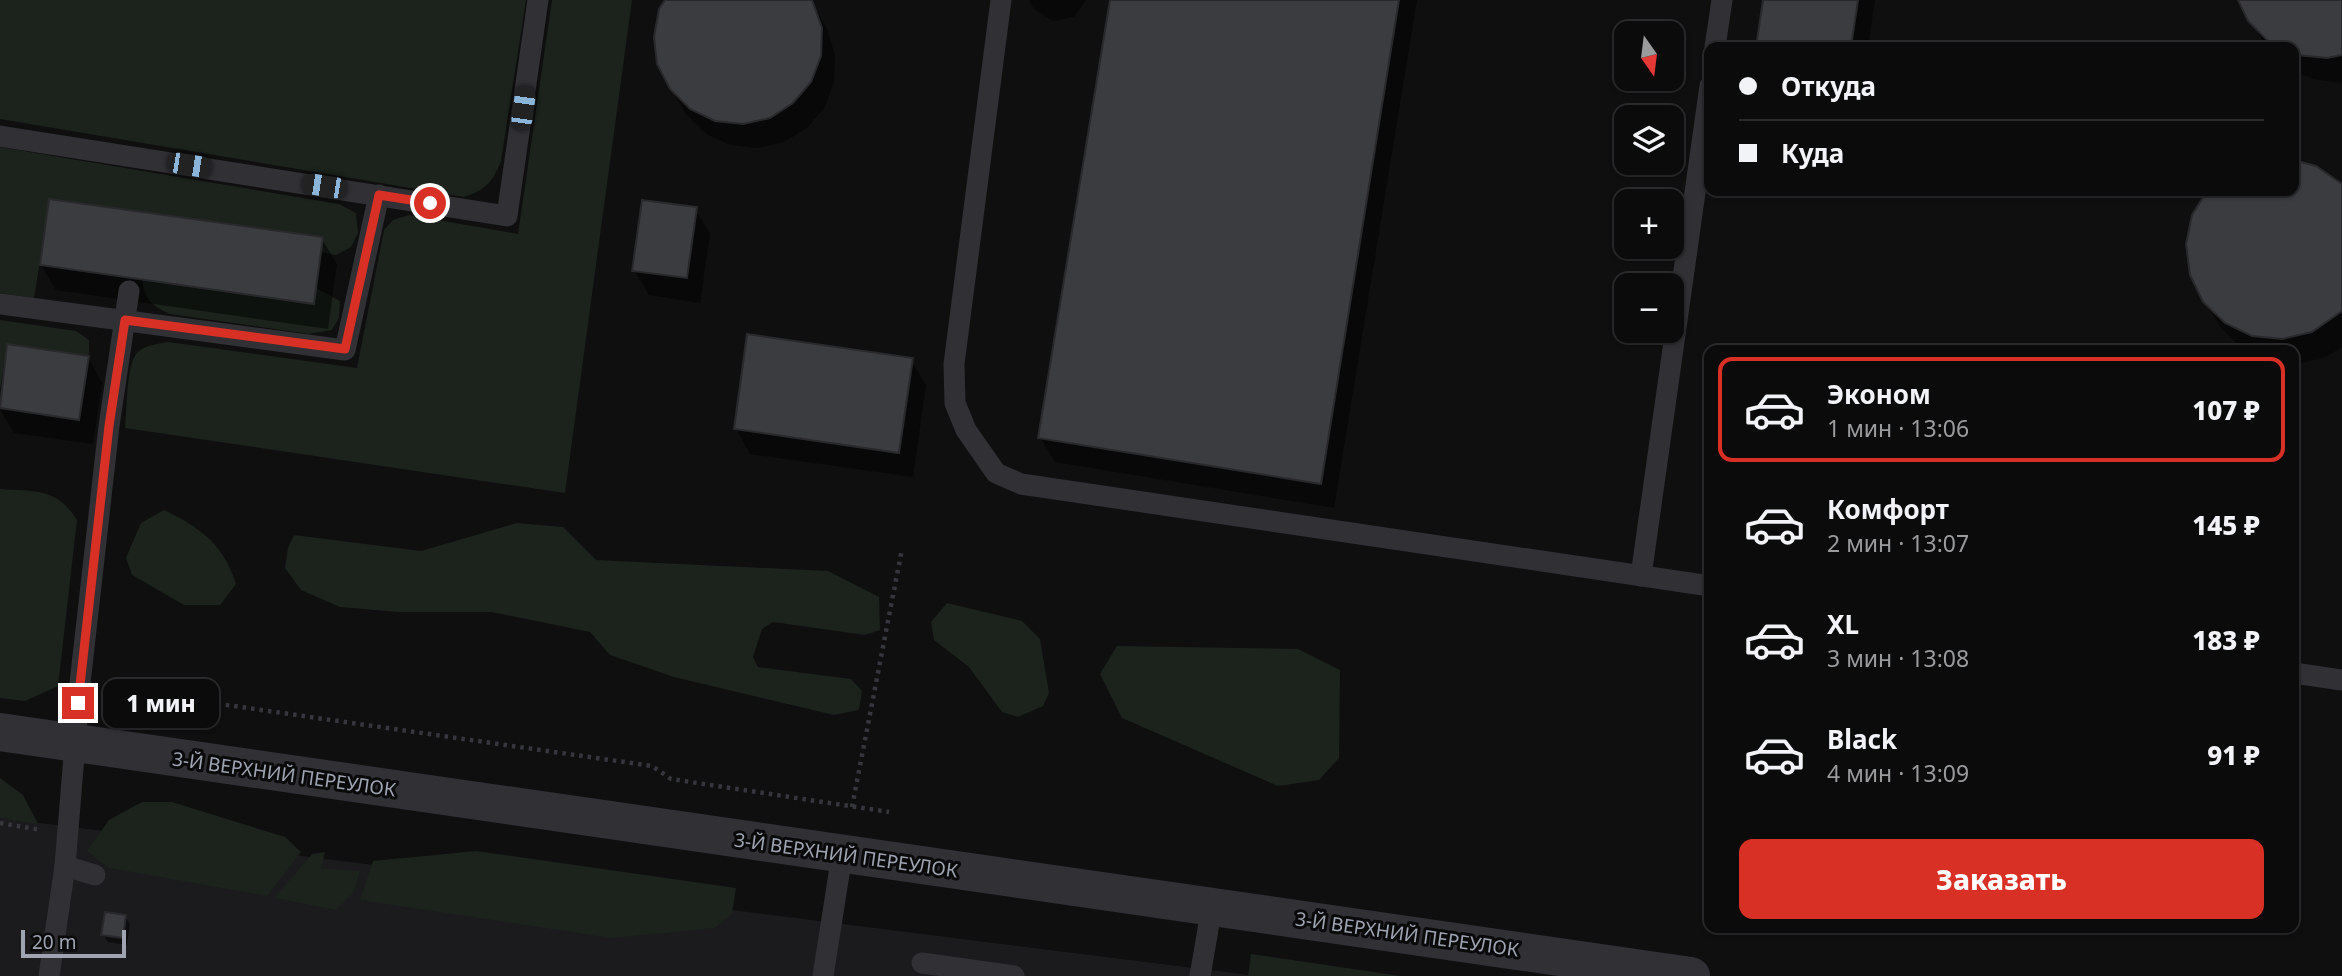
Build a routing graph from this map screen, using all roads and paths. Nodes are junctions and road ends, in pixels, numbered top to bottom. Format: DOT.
graph roads {
  1 [pos="538,0"];
  2 [pos="1001,0"];
  3 [pos="1722,0"];
  4 [pos="1716,42"];
  5 [pos="1704,129"];
  6 [pos="0,135"];
  7 [pos="379,195"];
  8 [pos="129,291"];
  9 [pos="0,304"];
  10 [pos="125,320"];
  11 [pos="902,549"];
  12 [pos="1642,576"];
  13 [pos="1704,585"];
  14 [pos="2299,674"];
  15 [pos="2342,680"];
  16 [pos="79,683"];
  17 [pos="0,732"];
  18 [pos="74,743"];
  19 [pos="852,807"];
  20 [pos="889,813"];
  21 [pos="0,823"];
  22 [pos="67,834"];
  23 [pos="842,855"];
  24 [pos="65,866"];
  25 [pos="95,875"];
  26 [pos="1212,906"];
  27 [pos="922,962"];
  28 [pos="49,976"];
  29 [pos="823,976"];
  30 [pos="1014,976"];
  31 [pos="1200,976"];
  32 [pos="1691,976"];
  1 -- 7 [label="lane"];
  2 -- 12 [label="lane"];
  3 -- 4 [label="lane"];
  5 -- 12 [label="lane"];
  6 -- 7 [label="lane"];
  7 -- 10 [label="lane"];
  8 -- 10 [label="lane"];
  9 -- 10 [label="lane"];
  10 -- 16 [label="lane"];
  11 -- 19 [label="path"];
  12 -- 13 [label="lane"];
  14 -- 15 [label="lane"];
  16 -- 18 [label="lane"];
  16 -- 19 [label="path"];
  17 -- 18 [label="street, 3-Й ВЕРХНИЙ ПЕРЕУЛОК"];
  18 -- 22 [label="lane"];
  18 -- 23 [label="street, 3-Й ВЕРХНИЙ ПЕРЕУЛОК"];
  19 -- 20 [label="path"];
  21 -- 22 [label="path"];
  22 -- 24 [label="lane"];
  23 -- 26 [label="street, 3-Й ВЕРХНИЙ ПЕРЕУЛОК"];
  23 -- 29 [label="lane"];
  24 -- 25 [label="lane"];
  24 -- 28 [label="lane"];
  26 -- 31 [label="lane"];
  26 -- 32 [label="street, 3-Й ВЕРХНИЙ ПЕРЕУЛОК"];
  27 -- 30 [label="lane"];
}
